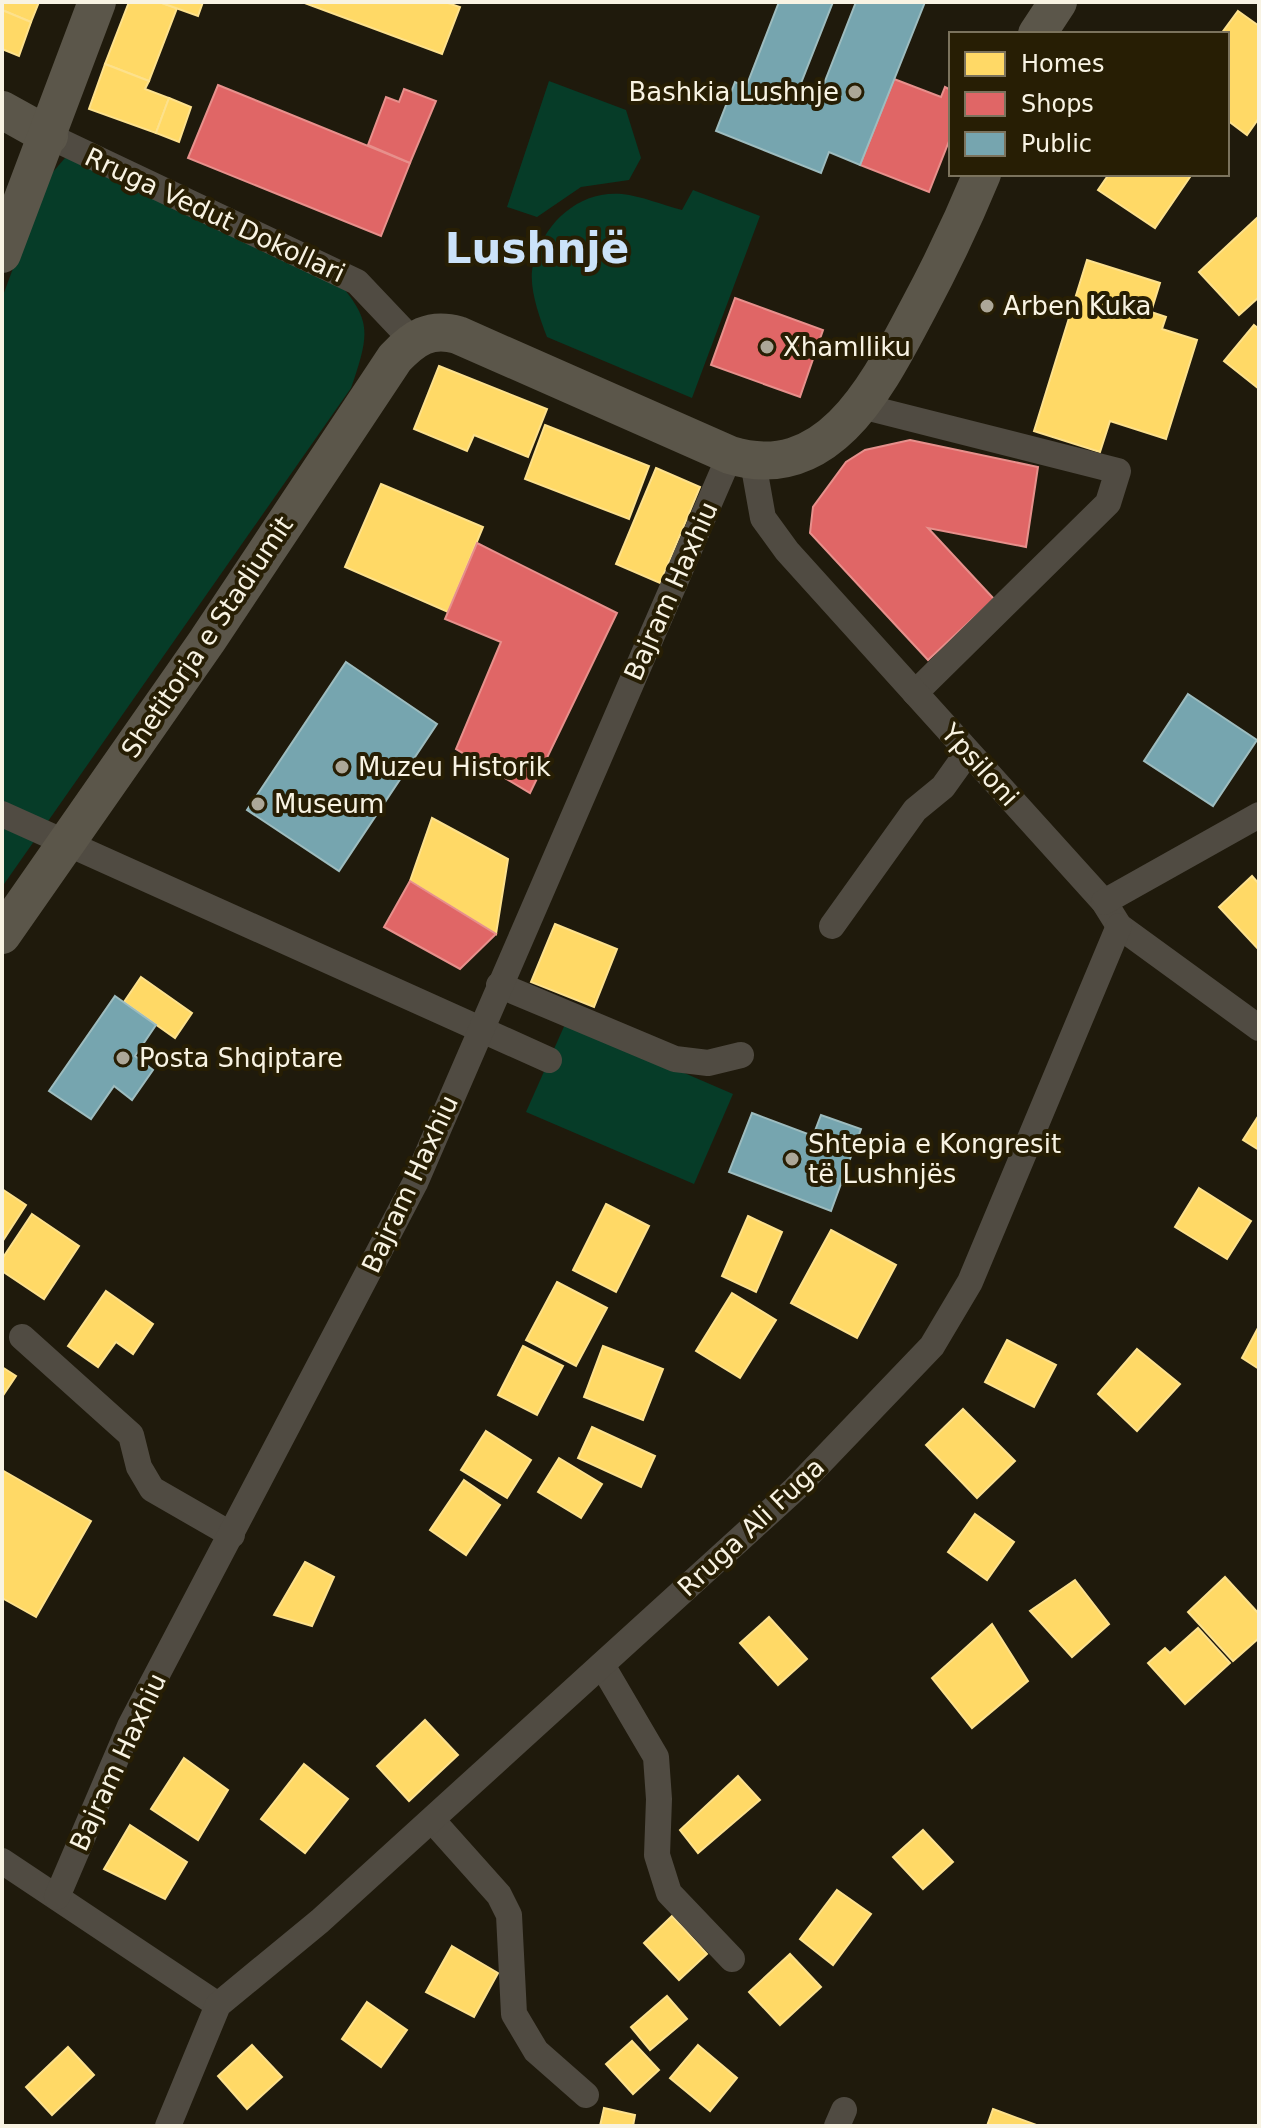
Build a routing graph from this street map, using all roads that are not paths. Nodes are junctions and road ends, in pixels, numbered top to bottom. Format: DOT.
graph roads {
  1 [pos="97,2"];
  2 [pos="1058,2"];
  3 [pos="1038,32"];
  4 [pos="2,110"];
  5 [pos="49,136"];
  6 [pos="981,176"];
  7 [pos="2,254"];
  8 [pos="412,340"];
  9 [pos="861,406"];
  10 [pos="742,458"];
  11 [pos="915,693"];
  12 [pos="968,752"];
  13 [pos="2,814"];
  14 [pos="1259,815"];
  15 [pos="64,844"];
  16 [pos="1104,902"];
  17 [pos="832,926"];
  18 [pos="1119,926"];
  19 [pos="2,935"];
  20 [pos="499,985"];
  21 [pos="1259,1028"];
  22 [pos="480,1029"];
  23 [pos="741,1055"];
  24 [pos="549,1060"];
  25 [pos="22,1337"];
  26 [pos="232,1535"];
  27 [pos="602,1665"];
  28 [pos="432,1820"];
  29 [pos="2,1861"];
  30 [pos="57,1897"];
  31 [pos="732,1959"];
  32 [pos="218,2005"];
  33 [pos="586,2095"];
  34 [pos="168,2126"];
  1 -- 5 [label="main road"];
  2 -- 3 [label="main road"];
  4 -- 5 [label="main road, Rruga Vedut Dokollari"];
  5 -- 7 [label="main road"];
  5 -- 8 [label="street, Rruga Vedut Dokollari"];
  6 -- 9 [label="main road"];
  8 -- 10 [label="main road"];
  8 -- 15 [label="main road, Shetitorja e Stadiumit"];
  9 -- 10 [label="main road"];
  9 -- 11 [label="street"];
  10 -- 11 [label="street, Ypsiloni"];
  10 -- 20 [label="street, Bajram Haxhiu"];
  11 -- 12 [label="street, Ypsiloni"];
  12 -- 16 [label="street, Ypsiloni"];
  12 -- 17 [label="street"];
  13 -- 15 [label="street"];
  14 -- 16 [label="street"];
  15 -- 19 [label="main road, Shetitorja e Stadiumit"];
  15 -- 22 [label="street"];
  16 -- 18 [label="street, Ypsiloni"];
  18 -- 21 [label="street, Ypsiloni"];
  18 -- 27 [label="street, Rruga Ali Fuga"];
  20 -- 22 [label="street, Bajram Haxhiu"];
  20 -- 23 [label="street"];
  22 -- 24 [label="street"];
  22 -- 26 [label="street, Bajram Haxhiu"];
  25 -- 26 [label="street"];
  26 -- 30 [label="street, Bajram Haxhiu"];
  27 -- 28 [label="street, Rruga Ali Fuga"];
  27 -- 31 [label="street"];
  28 -- 32 [label="street, Rruga Ali Fuga"];
  28 -- 33 [label="street"];
  29 -- 30 [label="street"];
  30 -- 32 [label="street"];
  32 -- 34 [label="street"];
}
